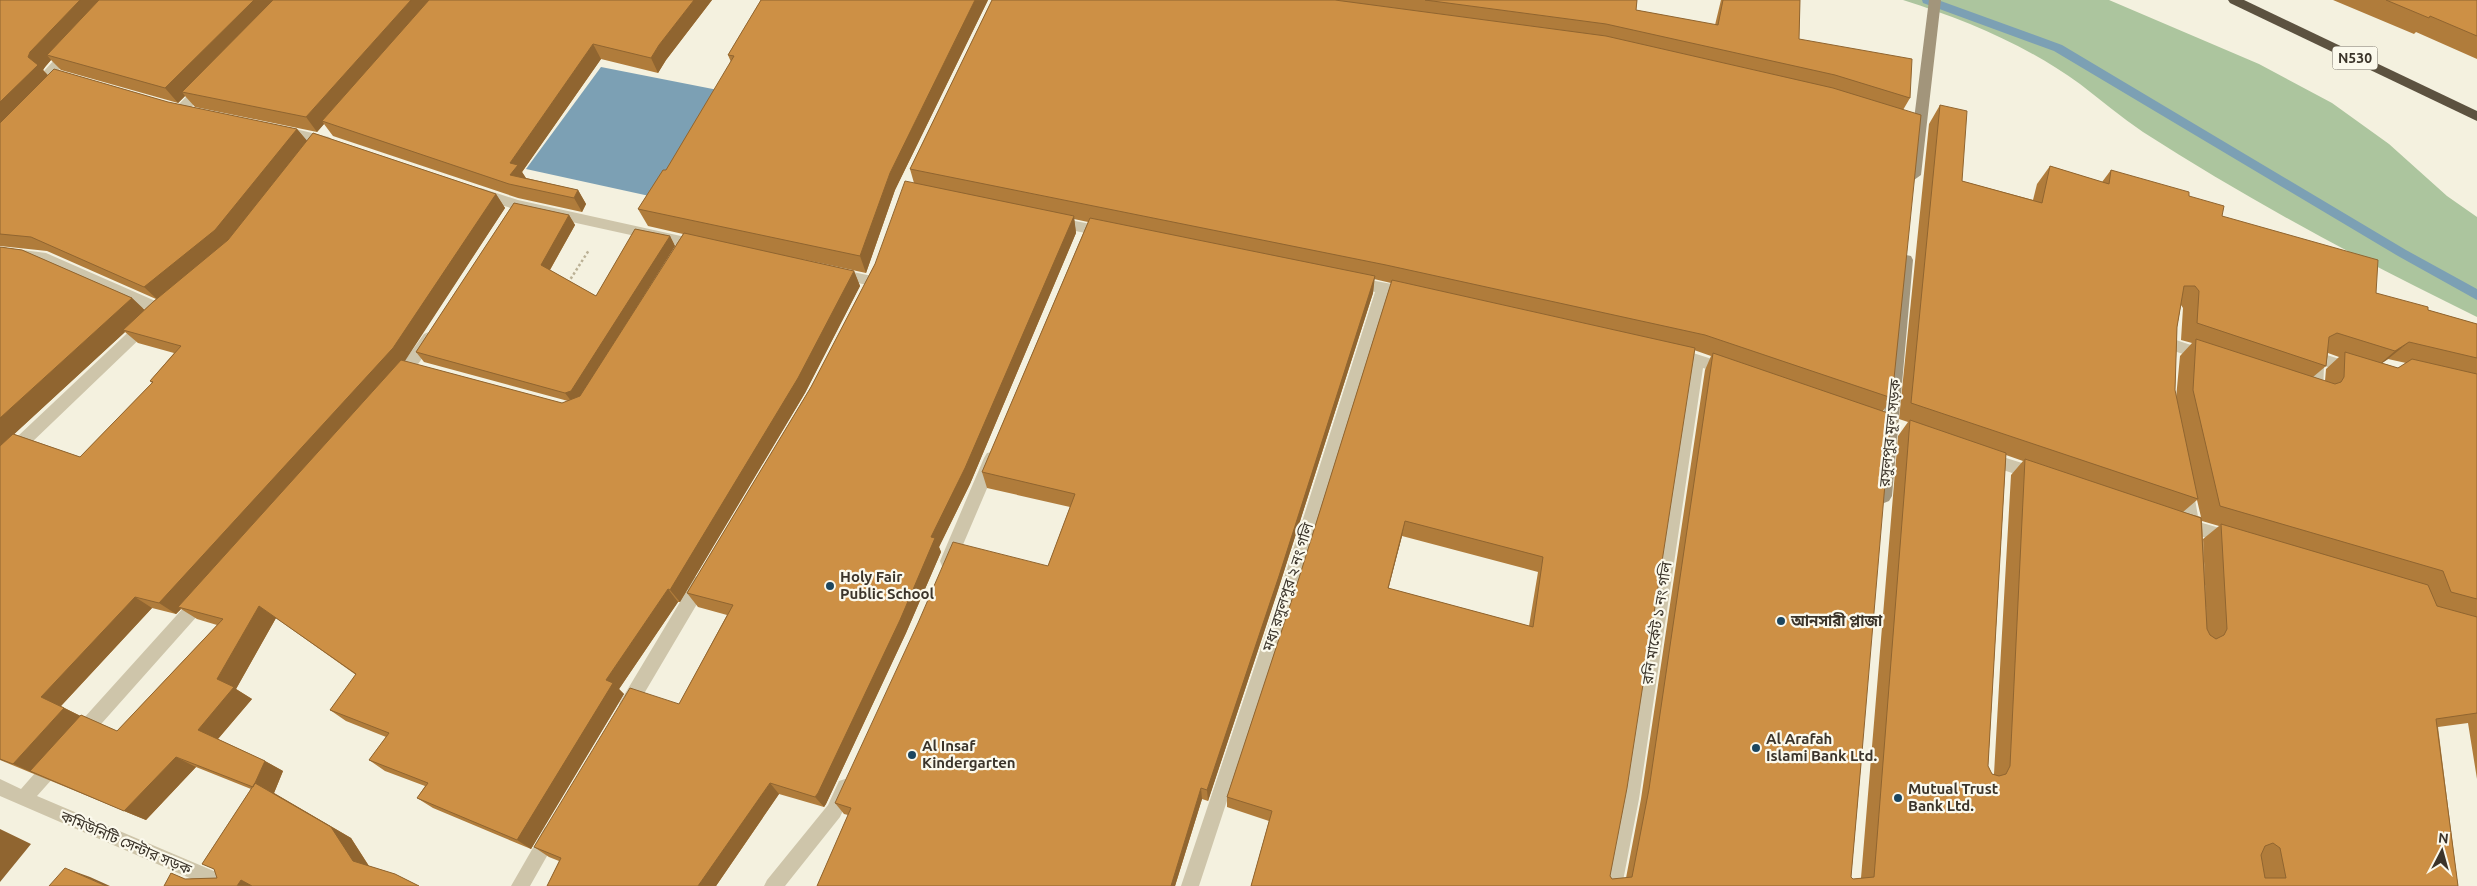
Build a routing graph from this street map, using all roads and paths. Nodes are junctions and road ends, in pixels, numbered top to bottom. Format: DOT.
graph roads {
  1 [pos="1934,0"];
  2 [pos="2234,0"];
  3 [pos="78,41"];
  4 [pos="215,76"];
  5 [pos="53,90"];
  6 [pos="200,114"];
  7 [pos="2477,116"];
  8 [pos="274,129"];
  9 [pos="324,136"];
  10 [pos="339,146"];
  11 [pos="308,155"];
  12 [pos="470,190"];
  13 [pos="1912,192"];
  14 [pos="517,206"];
  15 [pos="1039,218"];
  16 [pos="506,222"];
  17 [pos="605,224"];
  18 [pos="1087,228"];
  19 [pos="1116,234"];
  20 [pos="1908,241"];
  21 [pos="688,242"];
  22 [pos="1080,246"];
  23 [pos="716,248"];
  24 [pos="0,252"];
  25 [pos="677,259"];
  26 [pos="878,263"];
  27 [pos="823,271"];
  28 [pos="1335,278"];
  29 [pos="872,281"];
  30 [pos="1383,288"];
  31 [pos="564,289"];
  32 [pos="1421,296"];
  33 [pos="176,298"];
  34 [pos="863,298"];
  35 [pos="161,310"];
  36 [pos="437,326"];
  37 [pos="2172,326"];
  38 [pos="2170,344"];
  39 [pos="1659,350"];
  40 [pos="1697,359"];
  41 [pos="2216,359"];
  42 [pos="2169,361"];
  43 [pos="2360,371"];
  44 [pos="1743,375"];
  45 [pos="2298,386"];
  46 [pos="391,388"];
  47 [pos="1872,420"];
  48 [pos="1891,426"];
  49 [pos="1909,433"];
  50 [pos="998,445"];
  51 [pos="1974,454"];
  52 [pos="0,463"];
  53 [pos="2002,463"];
  54 [pos="2181,471"];
  55 [pos="2048,478"];
  56 [pos="2001,483"];
  57 [pos="1882,513"];
  58 [pos="2166,518"];
  59 [pos="2193,527"];
  60 [pos="2241,541"];
  61 [pos="2194,546"];
  62 [pos="710,567"];
  63 [pos="943,572"];
  64 [pos="209,592"];
  65 [pos="618,721"];
  66 [pos="850,776"];
  67 [pos="0,787"];
  68 [pos="22,800"];
  69 [pos="556,824"];
  70 [pos="229,886"];
  71 [pos="520,886"];
  72 [pos="773,886"];
  73 [pos="1190,886"];
  74 [pos="1613,886"];
  1 -- 13 [label="street"];
  2 -- 7 [label="highway, N530"];
  3 -- 5 [label="street"];
  4 -- 6 [label="street"];
  8 -- 9 [label="street"];
  9 -- 10 [label="street"];
  9 -- 11 [label="street"];
  12 -- 14 [label="street"];
  14 -- 16 [label="street"];
  14 -- 17 [label="street"];
  15 -- 18 [label="street"];
  17 -- 21 [label="street"];
  17 -- 31 [label="path"];
  18 -- 19 [label="street"];
  18 -- 22 [label="street"];
  20 -- 48 [label="street, রসুলপুর মূল সড়ক"];
  21 -- 23 [label="street"];
  21 -- 25 [label="street"];
  24 -- 35 [label="street"];
  26 -- 29 [label="street"];
  27 -- 29 [label="street"];
  28 -- 30 [label="street"];
  29 -- 34 [label="street"];
  30 -- 32 [label="street"];
  30 -- 73 [label="street, মধ্য রসুলপুর ২ নং গলি"];
  33 -- 35 [label="street"];
  35 -- 52 [label="street"];
  36 -- 46 [label="street"];
  37 -- 38 [label="street"];
  38 -- 41 [label="street"];
  38 -- 42 [label="street"];
  39 -- 40 [label="street"];
  40 -- 44 [label="street"];
  40 -- 74 [label="street, রনি মার্কেট ১ নং গলি"];
  43 -- 45 [label="street"];
  47 -- 48 [label="street"];
  48 -- 49 [label="street"];
  48 -- 57 [label="street, রসুলপুর মূল সড়ক"];
  50 -- 63 [label="street"];
  51 -- 53 [label="street"];
  53 -- 55 [label="street"];
  53 -- 56 [label="street"];
  54 -- 59 [label="street"];
  58 -- 59 [label="street"];
  59 -- 60 [label="street"];
  59 -- 61 [label="street"];
  62 -- 65 [label="street"];
  64 -- 68 [label="street"];
  66 -- 72 [label="street"];
  67 -- 68 [label="street, কমিউনিটি সেন্টার সড়ক"];
  68 -- 70 [label="street, কমিউনিটি সেন্টার সড়ক"];
  69 -- 71 [label="street"];
}
